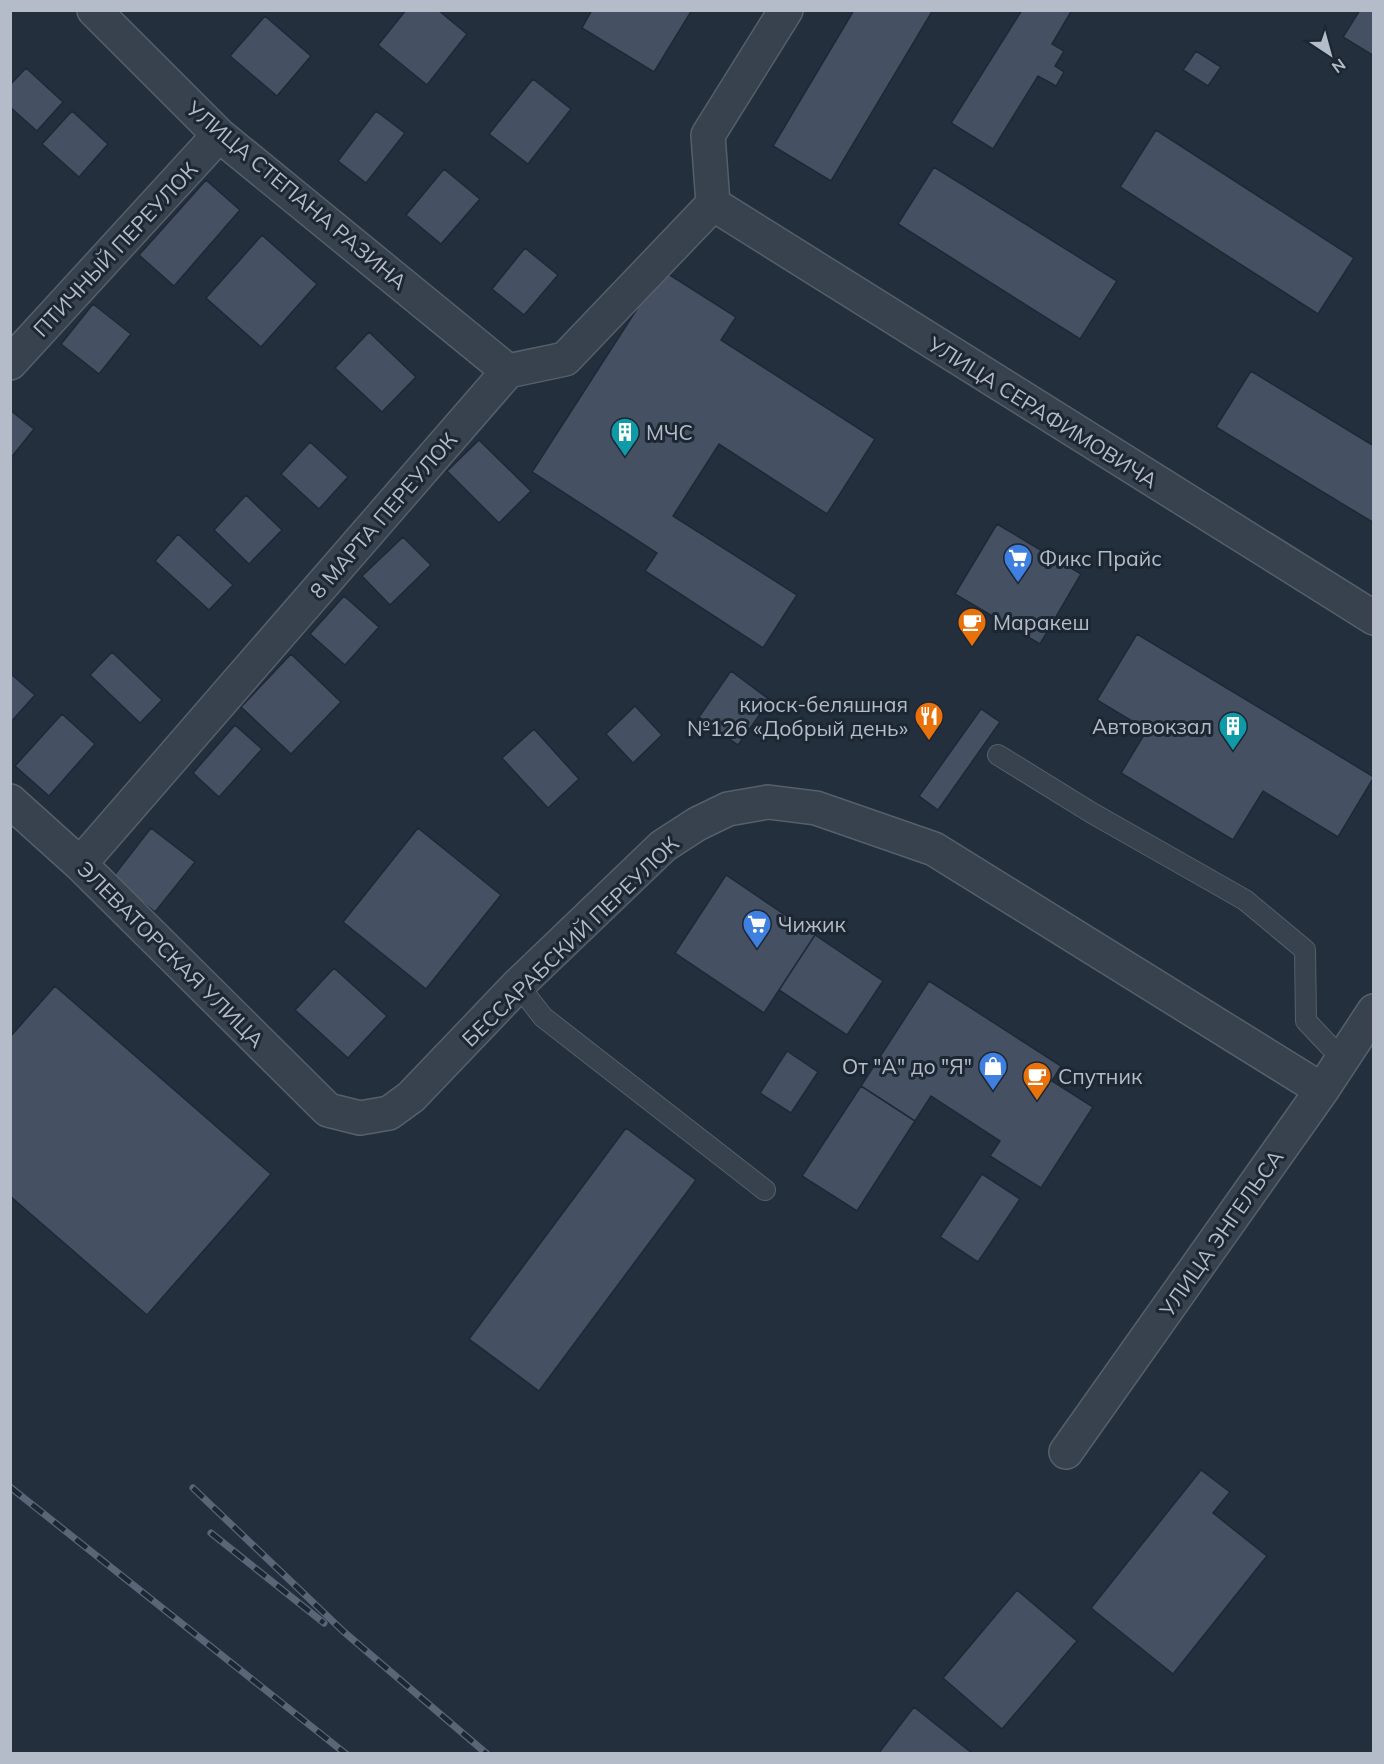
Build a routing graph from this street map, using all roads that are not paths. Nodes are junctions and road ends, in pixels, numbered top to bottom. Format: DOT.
graph roads {
  1 [pos="94,10"];
  2 [pos="786,10"];
  3 [pos="219,135"];
  4 [pos="713,204"];
  5 [pos="10,363"];
  6 [pos="508,371"];
  7 [pos="1374,618"];
  8 [pos="998,755"];
  9 [pos="10,801"];
  10 [pos="80,864"];
  11 [pos="518,985"];
  12 [pos="1374,1011"];
  13 [pos="1341,1058"];
  14 [pos="1322,1090"];
  15 [pos="328,1110"];
  16 [pos="765,1190"];
  17 [pos="1066,1452"];
  1 -- 3 [label="street, УЛИЦА СТЕПАНА РАЗИНА"];
  2 -- 4 [label="street"];
  3 -- 5 [label="street, ПТИЧНЫЙ ПЕРЕУЛОК"];
  3 -- 6 [label="street, УЛИЦА СТЕПАНА РАЗИНА"];
  4 -- 6 [label="street"];
  4 -- 7 [label="street, УЛИЦА СЕРАФИМОВИЧА"];
  6 -- 10 [label="street, 8 МАРТА ПЕРЕУЛОК"];
  8 -- 13 [label="lane"];
  9 -- 10 [label="street, ЭЛЕВАТОРСКАЯ УЛИЦА"];
  10 -- 15 [label="street, ЭЛЕВАТОРСКАЯ УЛИЦА"];
  11 -- 14 [label="street, БЕССАРАБСКИЙ ПЕРЕУЛОК"];
  11 -- 15 [label="street, БЕССАРАБСКИЙ ПЕРЕУЛОК"];
  11 -- 16 [label="lane"];
  12 -- 13 [label="street, УЛИЦА ЭНГЕЛЬСА"];
  13 -- 14 [label="street, УЛИЦА ЭНГЕЛЬСА"];
  14 -- 17 [label="street, УЛИЦА ЭНГЕЛЬСА"];
}
